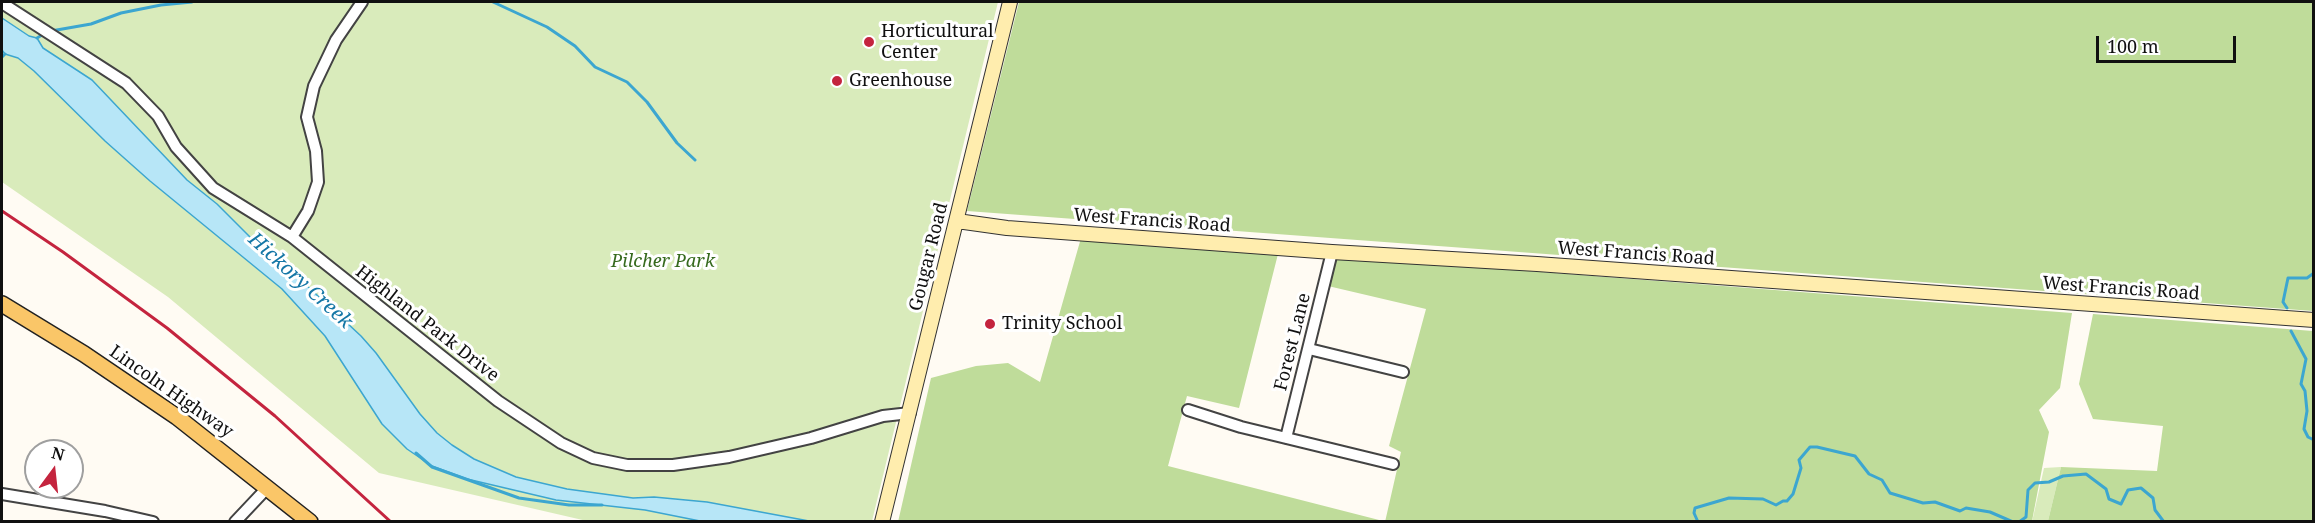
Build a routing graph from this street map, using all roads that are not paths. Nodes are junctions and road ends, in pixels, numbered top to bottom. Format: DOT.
graph roads {
  1 [pos="362,2"];
  2 [pos="1010,2"];
  3 [pos="2,3"];
  4 [pos="957,221"];
  5 [pos="292,237"];
  6 [pos="1332,252"];
  7 [pos="2,304"];
  8 [pos="2313,320"];
  9 [pos="1309,349"];
  10 [pos="1403,372"];
  11 [pos="1188,410"];
  12 [pos="910,413"];
  13 [pos="1286,438"];
  14 [pos="1393,464"];
  15 [pos="268,487"];
  16 [pos="2,494"];
  17 [pos="153,522"];
  18 [pos="235,522"];
  19 [pos="310,522"];
  20 [pos="882,522"];
  1 -- 5 [label="street"];
  2 -- 4 [label="street, Gougar Road"];
  3 -- 5 [label="street, Highland Park Drive"];
  4 -- 6 [label="street, West Francis Road"];
  4 -- 12 [label="street, Gougar Road"];
  5 -- 12 [label="street, Highland Park Drive"];
  6 -- 8 [label="street, West Francis Road"];
  6 -- 9 [label="street, Forest Lane"];
  7 -- 15 [label="main road, Lincoln Highway"];
  9 -- 10 [label="street"];
  9 -- 13 [label="street, Forest Lane"];
  11 -- 13 [label="street"];
  12 -- 20 [label="street, Gougar Road"];
  13 -- 14 [label="street"];
  15 -- 18 [label="street"];
  15 -- 19 [label="main road, Lincoln Highway"];
  16 -- 17 [label="street"];
}
